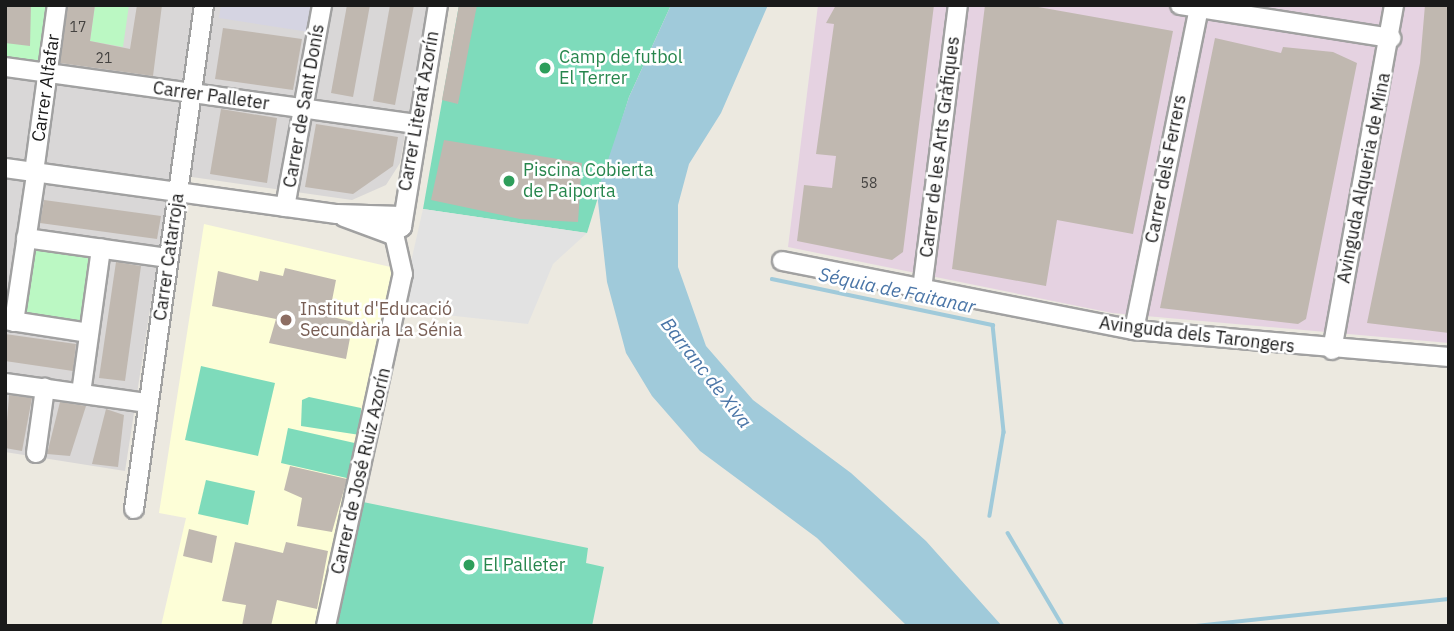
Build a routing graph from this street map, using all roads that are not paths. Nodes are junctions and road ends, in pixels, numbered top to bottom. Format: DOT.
graph roads {
  1 [pos="57,5"];
  2 [pos="204,5"];
  3 [pos="322,5"];
  4 [pos="438,5"];
  5 [pos="958,5"];
  6 [pos="1180,5"];
  7 [pos="1394,5"];
  8 [pos="1199,8"];
  9 [pos="1391,38"];
  10 [pos="5,67"];
  11 [pos="48,73"];
  12 [pos="192,93"];
  13 [pos="303,108"];
  14 [pos="416,124"];
  15 [pos="5,168"];
  16 [pos="34,177"];
  17 [pos="178,192"];
  18 [pos="285,207"];
  19 [pos="388,228"];
  20 [pos="26,238"];
  21 [pos="101,248"];
  22 [pos="169,258"];
  23 [pos="782,261"];
  24 [pos="922,289"];
  25 [pos="10,321"];
  26 [pos="1134,330"];
  27 [pos="89,333"];
  28 [pos="1332,350"];
  29 [pos="1449,357"];
  30 [pos="5,383"];
  31 [pos="45,388"];
  32 [pos="81,393"];
  33 [pos="148,403"];
  34 [pos="36,453"];
  35 [pos="134,509"];
  36 [pos="326,626"];
  1 -- 11 [label="street, Carrer Alfafar"];
  2 -- 12 [label="street, Carrer Catarroja"];
  3 -- 13 [label="street, Carrer de Sant Donís"];
  4 -- 14 [label="street, Carrer Literat Azorín"];
  5 -- 24 [label="street, Carrer de les Arts Gràfiques"];
  6 -- 8 [label="street"];
  7 -- 9 [label="street, Avinguda Alqueria de Mina"];
  8 -- 9 [label="street"];
  8 -- 26 [label="street, Carrer dels Ferrers"];
  9 -- 28 [label="street, Avinguda Alqueria de Mina"];
  10 -- 11 [label="street, Carrer Palleter"];
  11 -- 12 [label="street, Carrer Palleter"];
  11 -- 16 [label="street, Carrer Alfafar"];
  12 -- 13 [label="street, Carrer Palleter"];
  12 -- 17 [label="street, Carrer Catarroja"];
  13 -- 14 [label="street, Carrer Palleter"];
  13 -- 18 [label="street, Carrer de Sant Donís"];
  14 -- 19 [label="street, Carrer Literat Azorín"];
  15 -- 16 [label="street"];
  16 -- 17 [label="street"];
  16 -- 20 [label="street, Carrer Alfafar"];
  17 -- 18 [label="street"];
  17 -- 22 [label="street, Carrer Catarroja"];
  18 -- 19 [label="street"];
  19 -- 36 [label="street, Carrer de José Ruiz Azorín"];
  20 -- 21 [label="street"];
  20 -- 25 [label="street, Carrer Alfafar"];
  21 -- 22 [label="street"];
  21 -- 27 [label="street"];
  22 -- 33 [label="street, Carrer Catarroja"];
  23 -- 24 [label="street, Avinguda dels Tarongers"];
  24 -- 26 [label="street, Avinguda dels Tarongers"];
  25 -- 27 [label="street"];
  26 -- 28 [label="street, Avinguda dels Tarongers"];
  27 -- 32 [label="street"];
  28 -- 29 [label="street, Avinguda dels Tarongers"];
  30 -- 31 [label="street"];
  31 -- 32 [label="street"];
  31 -- 34 [label="street"];
  32 -- 33 [label="street"];
  33 -- 35 [label="street, Carrer Catarroja"];
}
